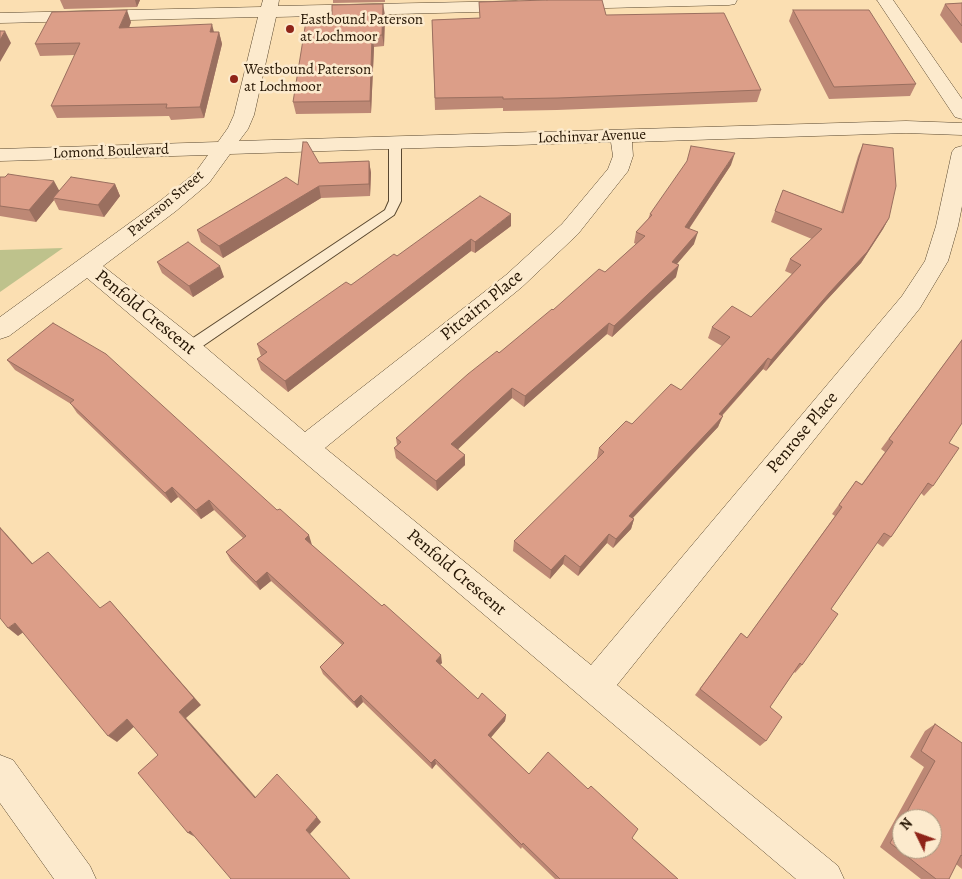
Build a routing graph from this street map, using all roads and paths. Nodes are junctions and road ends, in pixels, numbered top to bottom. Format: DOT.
graph roads {
  1 [pos="729,0"];
  2 [pos="885,0"];
  3 [pos="533,5"];
  4 [pos="553,5"];
  5 [pos="270,6"];
  6 [pos="0,18"];
  7 [pos="962,113"];
  8 [pos="962,129"];
  9 [pos="621,137"];
  10 [pos="395,142"];
  11 [pos="222,149"];
  12 [pos="962,152"];
  13 [pos="0,155"];
  14 [pos="88,266"];
  15 [pos="0,330"];
  16 [pos="189,348"];
  17 [pos="306,448"];
  18 [pos="594,687"];
  19 [pos="0,773"];
  20 [pos="77,879"];
  21 [pos="824,879"];
  1 -- 4 [label="street"];
  2 -- 7 [label="street"];
  3 -- 5 [label="street"];
  5 -- 6 [label="street"];
  5 -- 11 [label="street, Paterson Street"];
  8 -- 9 [label="street, Lochinvar Avenue"];
  9 -- 10 [label="street, Lochinvar Avenue"];
  9 -- 17 [label="street, Pitcairn Place"];
  10 -- 11 [label="street, Lochinvar Avenue"];
  10 -- 16 [label="lane"];
  11 -- 13 [label="street, Lomond Boulevard"];
  11 -- 14 [label="street, Paterson Street"];
  12 -- 18 [label="street, Penrose Place"];
  14 -- 15 [label="street, Paterson Street"];
  14 -- 16 [label="street, Penfold Crescent"];
  16 -- 17 [label="street, Penfold Crescent"];
  17 -- 18 [label="street, Penfold Crescent"];
  18 -- 21 [label="street, Penfold Crescent"];
  19 -- 20 [label="street"];
}
